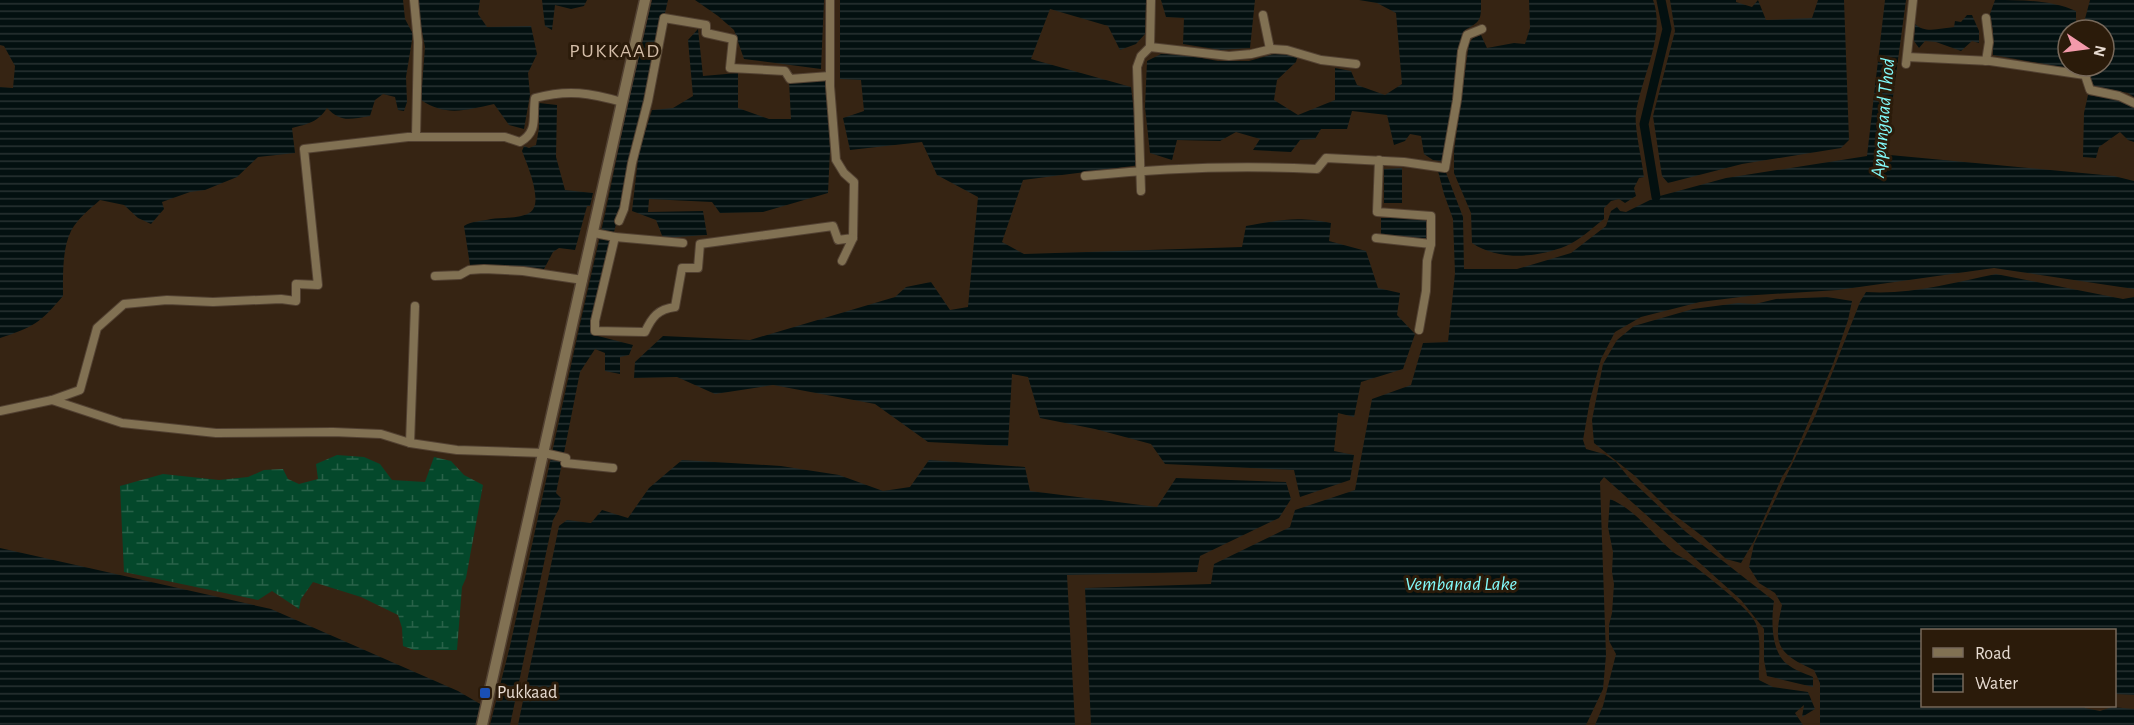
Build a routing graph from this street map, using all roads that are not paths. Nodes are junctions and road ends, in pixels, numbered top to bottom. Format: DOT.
graph roads {
  1 [pos="414,0"];
  2 [pos="645,0"];
  3 [pos="830,0"];
  4 [pos="1151,0"];
  5 [pos="1913,0"];
  6 [pos="1263,15"];
  7 [pos="1986,18"];
  8 [pos="1482,29"];
  9 [pos="1150,47"];
  10 [pos="1270,49"];
  11 [pos="1986,61"];
  12 [pos="1356,64"];
  13 [pos="830,76"];
  14 [pos="622,102"];
  15 [pos="2134,103"];
  16 [pos="416,137"];
  17 [pos="1379,160"];
  18 [pos="1140,170"];
  19 [pos="1085,176"];
  20 [pos="1140,191"];
  21 [pos="619,221"];
  22 [pos="594,233"];
  23 [pos="615,237"];
  24 [pos="853,238"];
  25 [pos="1376,238"];
  26 [pos="683,243"];
  27 [pos="1431,244"];
  28 [pos="842,261"];
  29 [pos="435,276"];
  30 [pos="583,280"];
  31 [pos="414,306"];
  32 [pos="1419,330"];
  33 [pos="52,400"];
  34 [pos="0,411"];
  35 [pos="410,443"];
  36 [pos="544,453"];
  37 [pos="613,468"];
  38 [pos="482,725"];
  1 -- 16 [label="street"];
  2 -- 14 [label="street"];
  3 -- 13 [label="street"];
  4 -- 9 [label="street"];
  5 -- 11 [label="street"];
  6 -- 10 [label="street"];
  7 -- 11 [label="street"];
  8 -- 17 [label="street"];
  9 -- 10 [label="street"];
  9 -- 18 [label="street"];
  10 -- 12 [label="street"];
  11 -- 15 [label="street"];
  13 -- 21 [label="street"];
  13 -- 24 [label="street"];
  14 -- 16 [label="street"];
  14 -- 22 [label="street"];
  16 -- 33 [label="street"];
  17 -- 18 [label="street"];
  17 -- 27 [label="street"];
  18 -- 19 [label="street"];
  18 -- 20 [label="street"];
  22 -- 23 [label="street"];
  22 -- 30 [label="street"];
  23 -- 24 [label="street"];
  23 -- 26 [label="street"];
  24 -- 28 [label="street"];
  25 -- 27 [label="street"];
  27 -- 32 [label="street"];
  29 -- 30 [label="street"];
  30 -- 36 [label="street"];
  31 -- 35 [label="street"];
  33 -- 34 [label="street"];
  33 -- 35 [label="street"];
  35 -- 36 [label="street"];
  36 -- 37 [label="street"];
  36 -- 38 [label="street"];
}
